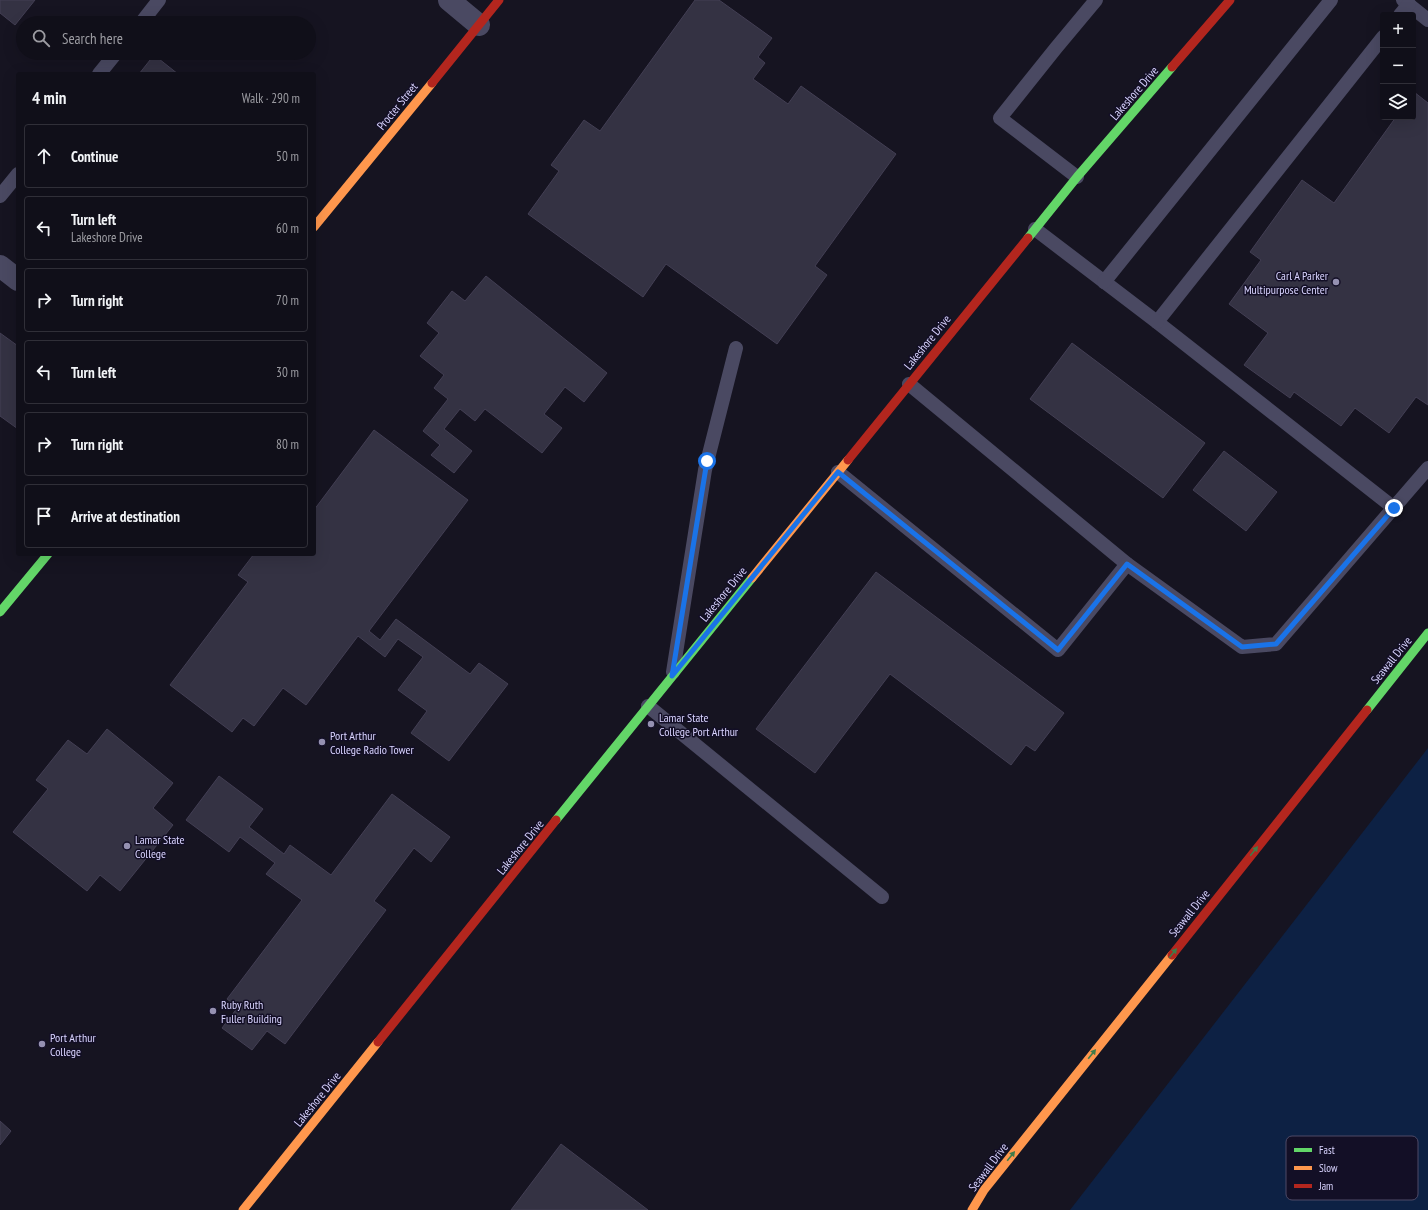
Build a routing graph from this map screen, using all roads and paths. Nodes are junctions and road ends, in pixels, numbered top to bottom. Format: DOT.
graph roads {
  1 [pos="159,0"];
  2 [pos="449,0"];
  3 [pos="499,0"];
  4 [pos="1096,0"];
  5 [pos="1230,0"];
  6 [pos="1331,0"];
  7 [pos="1404,6"];
  8 [pos="146,16"];
  9 [pos="1428,20"];
  10 [pos="479,25"];
  11 [pos="1380,41"];
  12 [pos="110,60"];
  13 [pos="101,72"];
  14 [pos="16,176"];
  15 [pos="1076,177"];
  16 [pos="0,196"];
  17 [pos="316,225"];
  18 [pos="1035,229"];
  19 [pos="0,266"];
  20 [pos="16,278"];
  21 [pos="1104,282"];
  22 [pos="1156,322"];
  23 [pos="736,348"];
  24 [pos="909,384"];
  25 [pos="1428,468"];
  26 [pos="838,472"];
  27 [pos="1394,508"];
  28 [pos="46,556"];
  29 [pos="1127,564"];
  30 [pos="0,612"];
  31 [pos="1428,633"];
  32 [pos="672,676"];
  33 [pos="648,706"];
  34 [pos="882,897"];
  35 [pos="243,1210"];
  36 [pos="972,1210"];
  1 -- 8 [label="lane"];
  2 -- 10 [label="street"];
  3 -- 10 [label="street, Procter Street"];
  4 -- 15 [label="lane"];
  5 -- 15 [label="street, Lakeshore Drive"];
  6 -- 21 [label="lane"];
  7 -- 9 [label="lane"];
  10 -- 17 [label="street, Procter Street"];
  11 -- 22 [label="lane"];
  12 -- 13 [label="lane"];
  14 -- 16 [label="lane"];
  15 -- 18 [label="street, Lakeshore Drive"];
  18 -- 21 [label="lane"];
  18 -- 24 [label="street, Lakeshore Drive"];
  19 -- 20 [label="street"];
  21 -- 22 [label="lane"];
  22 -- 27 [label="lane"];
  23 -- 32 [label="lane"];
  24 -- 26 [label="street, Lakeshore Drive"];
  24 -- 29 [label="lane"];
  25 -- 27 [label="lane"];
  26 -- 29 [label="lane"];
  26 -- 32 [label="street, Lakeshore Drive"];
  27 -- 29 [label="lane"];
  28 -- 30 [label="street"];
  36 -- 31 [label="street, Seawall Drive, one-way"];
  32 -- 33 [label="street, Lakeshore Drive"];
  33 -- 34 [label="lane"];
  33 -- 35 [label="street, Lakeshore Drive"];
}
